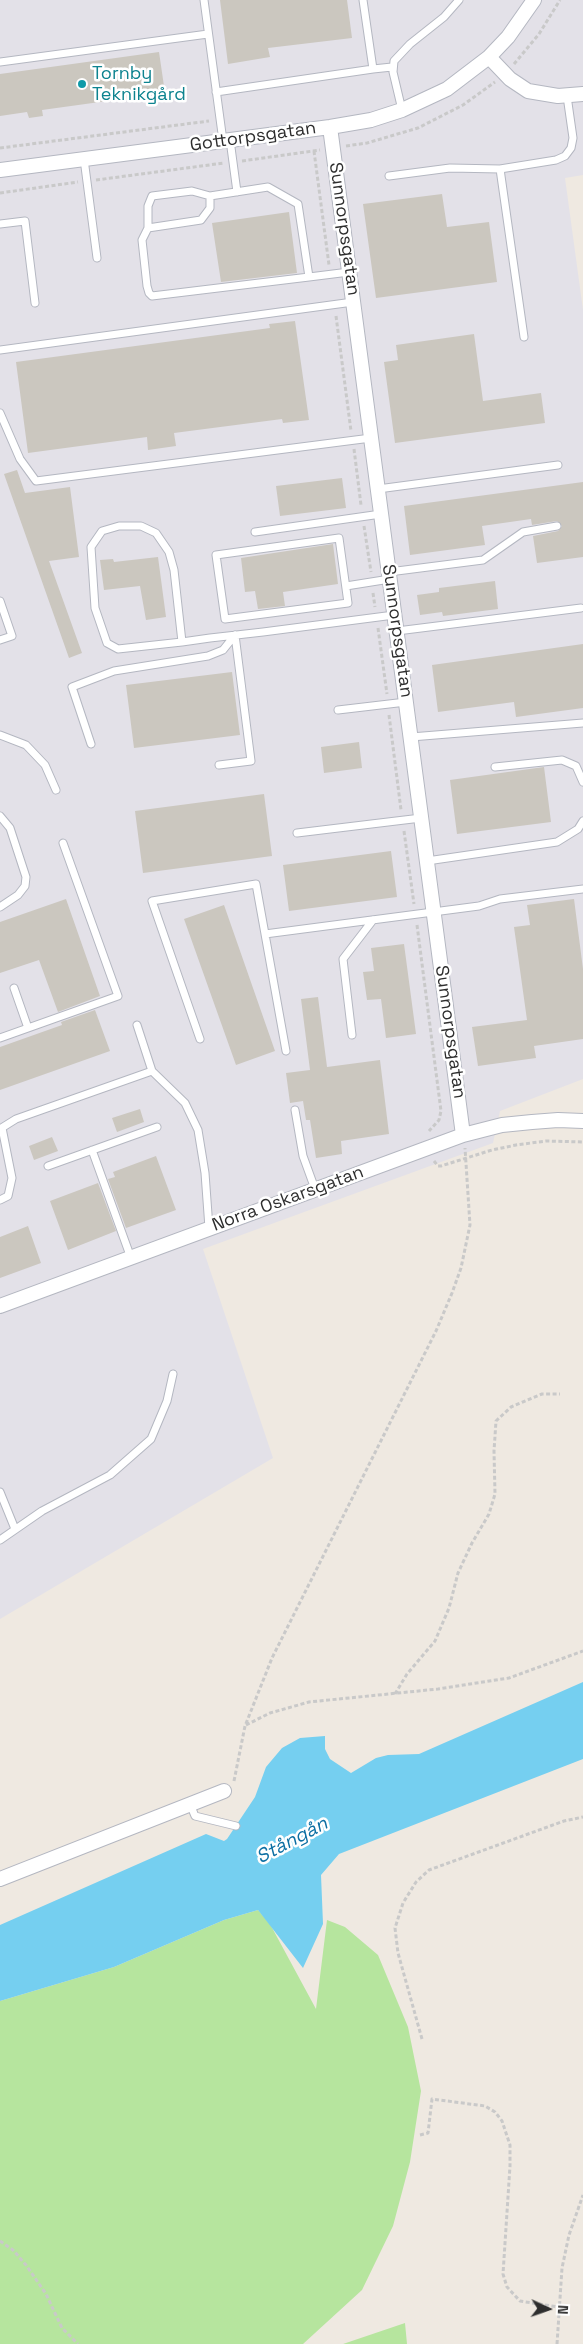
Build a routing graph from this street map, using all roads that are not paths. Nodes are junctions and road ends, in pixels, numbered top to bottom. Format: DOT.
graph roads {
  1 [pos="204,0"];
  2 [pos="363,0"];
  3 [pos="459,0"];
  4 [pos="534,0"];
  5 [pos="208,34"];
  6 [pos="489,57"];
  7 [pos="0,62"];
  8 [pos="392,67"];
  9 [pos="373,69"];
  10 [pos="216,92"];
  11 [pos="583,94"];
  12 [pos="567,96"];
  13 [pos="402,110"];
  14 [pos="330,127"];
  15 [pos="226,141"];
  16 [pos="84,159"];
  17 [pos="500,169"];
  18 [pos="0,170"];
  19 [pos="389,176"];
  20 [pos="237,192"];
  21 [pos="210,196"];
  22 [pos="0,224"];
  23 [pos="148,228"];
  24 [pos="97,258"];
  25 [pos="349,272"];
  26 [pos="309,277"];
  27 [pos="353,302"];
  28 [pos="35,303"];
  29 [pos="524,337"];
  30 [pos="0,350"];
  31 [pos="0,412"];
  32 [pos="371,438"];
  33 [pos="558,465"];
  34 [pos="378,489"];
  35 [pos="381,514"];
  36 [pos="558,526"];
  37 [pos="255,532"];
  38 [pos="389,576"];
  39 [pos="346,586"];
  40 [pos="0,601"];
  41 [pos="581,608"];
  42 [pos="394,615"];
  43 [pos="397,631"];
  44 [pos="235,635"];
  45 [pos="0,640"];
  46 [pos="182,642"];
  47 [pos="406,702"];
  48 [pos="338,710"];
  49 [pos="583,723"];
  50 [pos="0,735"];
  51 [pos="411,737"];
  52 [pos="91,744"];
  53 [pos="220,765"];
  54 [pos="495,767"];
  55 [pos="583,782"];
  56 [pos="56,790"];
  57 [pos="0,816"];
  58 [pos="421,818"];
  59 [pos="583,821"];
  60 [pos="297,833"];
  61 [pos="63,843"];
  62 [pos="427,860"];
  63 [pos="583,889"];
  64 [pos="0,907"];
  65 [pos="434,912"];
  66 [pos="373,920"];
  67 [pos="265,934"];
  68 [pos="14,988"];
  69 [pos="137,1025"];
  70 [pos="28,1028"];
  71 [pos="352,1035"];
  72 [pos="0,1038"];
  73 [pos="200,1039"];
  74 [pos="286,1051"];
  75 [pos="152,1071"];
  76 [pos="295,1110"];
  77 [pos="583,1121"];
  78 [pos="157,1126"];
  79 [pos="1,1128"];
  80 [pos="463,1135"];
  81 [pos="92,1150"];
  82 [pos="48,1166"];
  83 [pos="315,1189"];
  84 [pos="0,1200"];
  85 [pos="209,1228"];
  86 [pos="131,1258"];
  87 [pos="0,1306"];
  88 [pos="173,1374"];
  89 [pos="0,1492"];
  90 [pos="15,1529"];
  91 [pos="0,1540"];
  92 [pos="224,1791"];
  93 [pos="190,1803"];
  94 [pos="236,1826"];
  95 [pos="0,1879"];
  1 -- 5 [label="lane"];
  2 -- 9 [label="lane"];
  3 -- 8 [label="lane"];
  4 -- 6 [label="street, Gottorpsgatan"];
  5 -- 7 [label="lane"];
  5 -- 10 [label="lane"];
  6 -- 12 [label="street"];
  6 -- 13 [label="street, Gottorpsgatan"];
  8 -- 9 [label="lane"];
  8 -- 13 [label="lane"];
  9 -- 10 [label="lane"];
  10 -- 15 [label="lane"];
  11 -- 12 [label="street"];
  12 -- 17 [label="lane"];
  13 -- 14 [label="street, Gottorpsgatan"];
  14 -- 15 [label="street, Gottorpsgatan"];
  14 -- 25 [label="street, Sunnorpsgatan"];
  15 -- 16 [label="street, Gottorpsgatan"];
  15 -- 20 [label="lane"];
  16 -- 18 [label="street, Gottorpsgatan"];
  16 -- 24 [label="lane"];
  17 -- 19 [label="lane"];
  17 -- 29 [label="lane"];
  20 -- 21 [label="lane"];
  20 -- 26 [label="lane"];
  21 -- 23 [label="lane"];
  21 -- 23 [label="lane"];
  22 -- 28 [label="lane"];
  23 -- 26 [label="lane"];
  25 -- 26 [label="lane"];
  25 -- 27 [label="street, Sunnorpsgatan"];
  27 -- 30 [label="lane"];
  27 -- 32 [label="street, Sunnorpsgatan"];
  31 -- 32 [label="lane"];
  32 -- 34 [label="street, Sunnorpsgatan"];
  33 -- 34 [label="lane"];
  34 -- 35 [label="street, Sunnorpsgatan"];
  35 -- 37 [label="lane"];
  35 -- 38 [label="street, Sunnorpsgatan"];
  36 -- 38 [label="lane"];
  38 -- 39 [label="lane"];
  38 -- 42 [label="street, Sunnorpsgatan"];
  39 -- 39 [label="lane"];
  40 -- 45 [label="lane"];
  41 -- 43 [label="lane"];
  42 -- 43 [label="street, Sunnorpsgatan"];
  42 -- 44 [label="lane"];
  43 -- 47 [label="street, Sunnorpsgatan"];
  44 -- 46 [label="lane"];
  44 -- 52 [label="lane"];
  44 -- 53 [label="lane"];
  46 -- 46 [label="lane"];
  47 -- 48 [label="lane"];
  47 -- 51 [label="street, Sunnorpsgatan"];
  49 -- 51 [label="lane"];
  50 -- 56 [label="lane"];
  51 -- 58 [label="street, Sunnorpsgatan"];
  54 -- 55 [label="lane"];
  57 -- 64 [label="lane"];
  58 -- 60 [label="lane"];
  58 -- 62 [label="street, Sunnorpsgatan"];
  59 -- 62 [label="lane"];
  61 -- 70 [label="lane"];
  62 -- 65 [label="street, Sunnorpsgatan"];
  63 -- 65 [label="lane"];
  65 -- 66 [label="lane"];
  65 -- 80 [label="street, Sunnorpsgatan"];
  66 -- 67 [label="lane"];
  66 -- 71 [label="lane"];
  67 -- 73 [label="lane"];
  67 -- 74 [label="lane"];
  68 -- 70 [label="lane"];
  69 -- 75 [label="lane"];
  70 -- 72 [label="lane"];
  75 -- 79 [label="lane"];
  75 -- 85 [label="lane"];
  76 -- 83 [label="lane"];
  77 -- 80 [label="street, Norra Oskarsgatan"];
  78 -- 81 [label="lane"];
  79 -- 84 [label="lane"];
  80 -- 83 [label="street, Norra Oskarsgatan"];
  81 -- 82 [label="lane"];
  81 -- 86 [label="lane"];
  83 -- 85 [label="street, Norra Oskarsgatan"];
  85 -- 86 [label="street, Norra Oskarsgatan"];
  86 -- 87 [label="street, Norra Oskarsgatan"];
  88 -- 90 [label="lane"];
  89 -- 90 [label="lane"];
  90 -- 91 [label="lane"];
  92 -- 93 [label="street"];
  93 -- 94 [label="lane"];
  93 -- 95 [label="street"];
}
